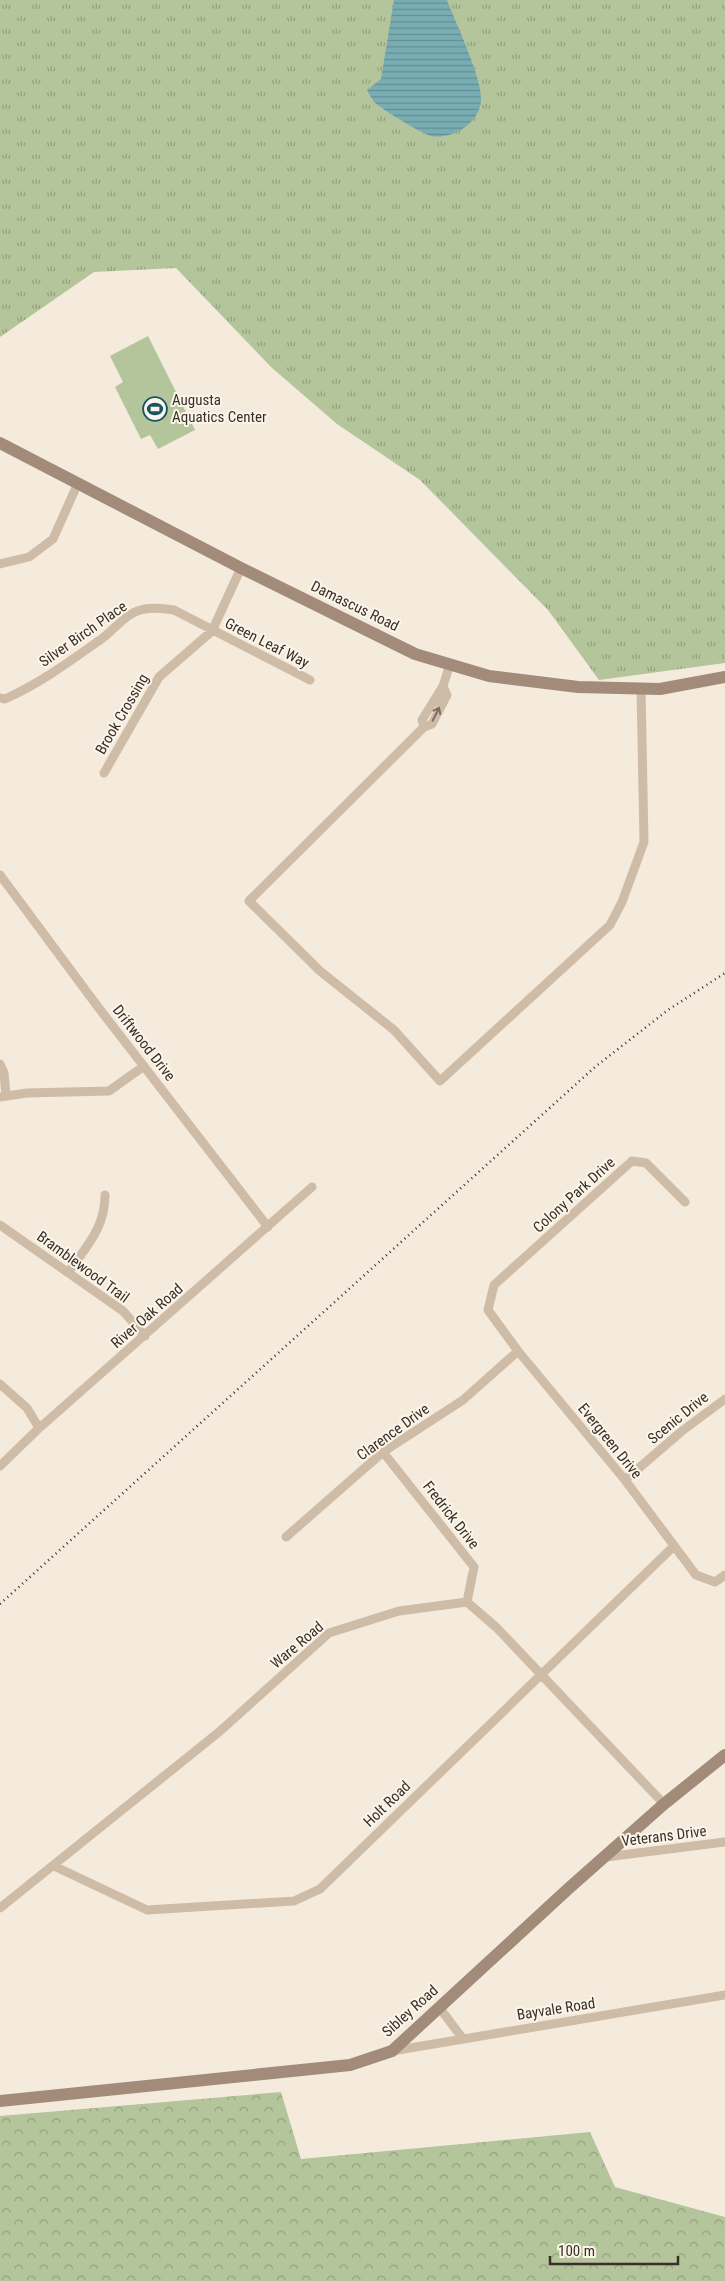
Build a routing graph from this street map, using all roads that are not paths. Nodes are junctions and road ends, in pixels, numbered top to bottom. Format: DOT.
graph roads {
  1 [pos="0,443"];
  2 [pos="78,483"];
  3 [pos="0,564"];
  4 [pos="241,568"];
  5 [pos="212,630"];
  6 [pos="450,664"];
  7 [pos="725,676"];
  8 [pos="310,680"];
  9 [pos="641,688"];
  10 [pos="0,698"];
  11 [pos="104,773"];
  12 [pos="0,875"];
  13 [pos="0,1064"];
  14 [pos="144,1066"];
  15 [pos="3,1096"];
  16 [pos="312,1187"];
  17 [pos="105,1195"];
  18 [pos="685,1202"];
  19 [pos="0,1225"];
  20 [pos="268,1227"];
  21 [pos="69,1272"];
  22 [pos="489,1299"];
  23 [pos="146,1336"];
  24 [pos="518,1351"];
  25 [pos="0,1384"];
  26 [pos="725,1399"];
  27 [pos="40,1428"];
  28 [pos="383,1452"];
  29 [pos="0,1466"];
  30 [pos="625,1480"];
  31 [pos="286,1537"];
  32 [pos="674,1546"];
  33 [pos="725,1575"];
  34 [pos="467,1602"];
  35 [pos="540,1674"];
  36 [pos="725,1755"];
  37 [pos="664,1804"];
  38 [pos="725,1842"];
  39 [pos="606,1856"];
  40 [pos="54,1866"];
  41 [pos="0,1908"];
  42 [pos="725,1995"];
  43 [pos="439,2007"];
  44 [pos="463,2039"];
  45 [pos="392,2051"];
  46 [pos="0,2100"];
  1 -- 2 [label="street, Damascus Road"];
  2 -- 3 [label="street"];
  2 -- 4 [label="street, Damascus Road"];
  4 -- 5 [label="street"];
  4 -- 6 [label="street, Damascus Road"];
  5 -- 8 [label="street, Green Leaf Way"];
  5 -- 10 [label="street, Silver Birch Place"];
  5 -- 11 [label="street, Brook Crossing"];
  6 -- 9 [label="street, Damascus Road"];
  6 -- 9 [label="street"];
  7 -- 9 [label="street, Damascus Road"];
  12 -- 14 [label="street, Driftwood Drive"];
  13 -- 15 [label="street"];
  14 -- 15 [label="street"];
  14 -- 20 [label="street, Driftwood Drive"];
  16 -- 20 [label="street, River Oak Road"];
  17 -- 21 [label="street"];
  18 -- 22 [label="street, Colony Park Drive"];
  19 -- 21 [label="street, Bramblewood Trail"];
  20 -- 23 [label="street, River Oak Road"];
  21 -- 23 [label="street, Bramblewood Trail"];
  22 -- 24 [label="street, Evergreen Drive"];
  23 -- 27 [label="street, River Oak Road"];
  24 -- 28 [label="street, Clarence Drive"];
  24 -- 30 [label="street, Evergreen Drive"];
  25 -- 27 [label="street"];
  26 -- 30 [label="street, Scenic Drive"];
  27 -- 29 [label="street, River Oak Road"];
  28 -- 31 [label="street, Clarence Drive"];
  28 -- 34 [label="street, Fredrick Drive"];
  30 -- 32 [label="street, Evergreen Drive"];
  32 -- 33 [label="street, Evergreen Drive"];
  32 -- 35 [label="street, Holt Road"];
  34 -- 35 [label="street"];
  34 -- 40 [label="street, Ware Road"];
  35 -- 37 [label="street"];
  35 -- 40 [label="street, Holt Road"];
  36 -- 37 [label="street, Sibley Road"];
  37 -- 39 [label="street, Sibley Road"];
  38 -- 39 [label="street, Veterans Drive"];
  39 -- 43 [label="street, Sibley Road"];
  40 -- 41 [label="street, Ware Road"];
  42 -- 44 [label="street, Bayvale Road"];
  43 -- 44 [label="street"];
  43 -- 45 [label="street, Sibley Road"];
  44 -- 45 [label="street, Bayvale Road"];
  45 -- 46 [label="street, Sibley Road"];
}
